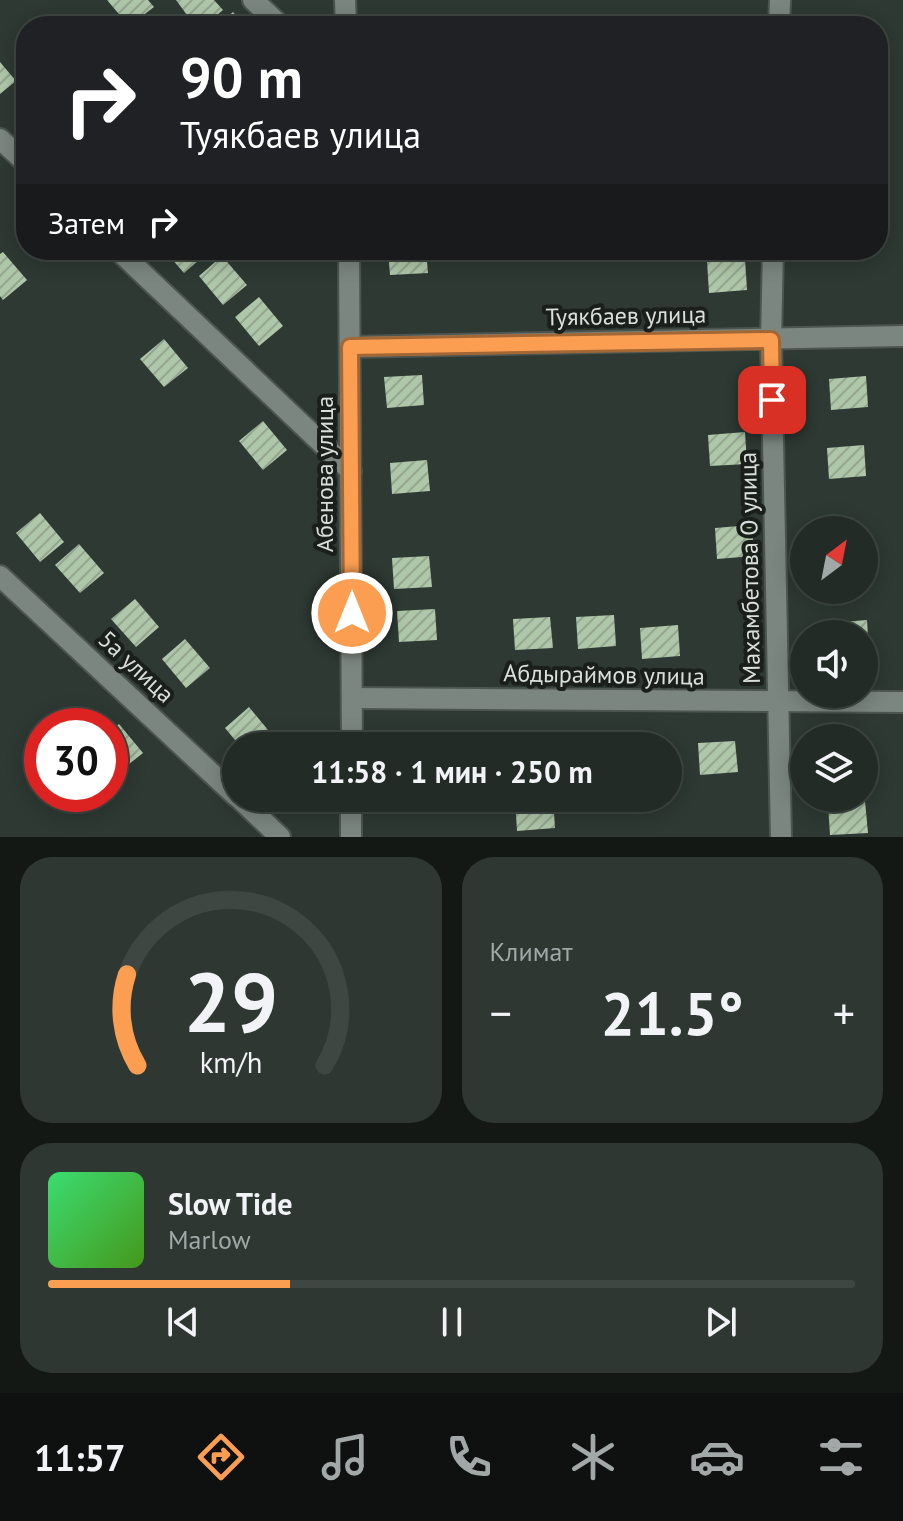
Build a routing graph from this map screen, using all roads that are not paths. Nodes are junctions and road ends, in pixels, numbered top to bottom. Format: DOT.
graph roads {
  1 [pos="253,0"];
  2 [pos="270,16"];
  3 [pos="0,139"];
  4 [pos="16,154"];
  5 [pos="129,260"];
  6 [pos="349,260"];
  7 [pos="773,260"];
  8 [pos="903,336"];
  9 [pos="771,340"];
  10 [pos="350,347"];
  11 [pos="351,471"];
  12 [pos="0,576"];
  13 [pos="352,698"];
  14 [pos="903,702"];
  15 [pos="779,703"];
  16 [pos="352,732"];
  17 [pos="222,783"];
  18 [pos="253,812"];
  19 [pos="351,812"];
  20 [pos="280,837"];
  21 [pos="351,837"];
  22 [pos="781,837"];
  1 -- 2 [label="street"];
  3 -- 4 [label="street"];
  5 -- 11 [label="street"];
  6 -- 10 [label="street, Абенова улица"];
  7 -- 9 [label="street, Махамбетова О улица"];
  8 -- 9 [label="street, Туякбаев улица"];
  9 -- 10 [label="street, Туякбаев улица"];
  9 -- 15 [label="street, Махамбетова О улица"];
  10 -- 11 [label="street, Абенова улица"];
  11 -- 13 [label="street, Абенова улица"];
  12 -- 17 [label="street, 5а улица"];
  13 -- 15 [label="street, Абдыраймов улица"];
  13 -- 16 [label="street, Абенова улица"];
  14 -- 15 [label="street, Абдыраймов улица"];
  15 -- 22 [label="street, Махамбетова О улица"];
  18 -- 20 [label="street, 5а улица"];
  19 -- 21 [label="street"];
}
